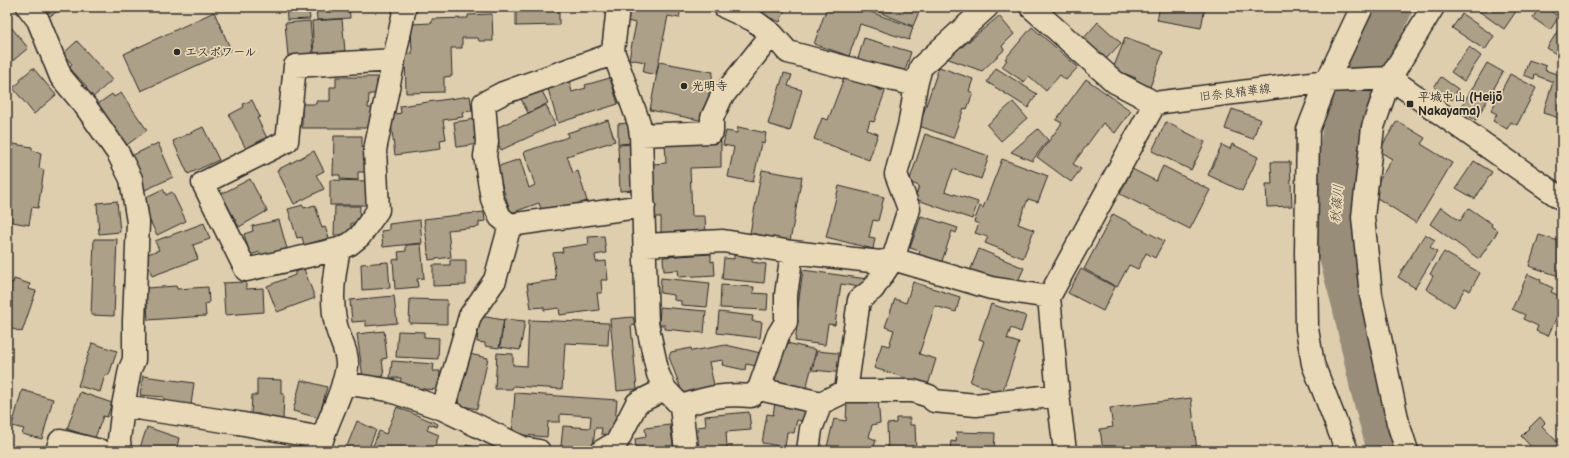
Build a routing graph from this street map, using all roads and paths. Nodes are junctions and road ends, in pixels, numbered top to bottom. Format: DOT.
graph roads {
  1 [pos="28,7"];
  2 [pos="405,7"];
  3 [pos="618,7"];
  4 [pos="725,7"];
  5 [pos="987,7"];
  6 [pos="1031,7"];
  7 [pos="1362,7"];
  8 [pos="1433,7"];
  9 [pos="772,34"];
  10 [pos="613,51"];
  11 [pos="394,60"];
  12 [pos="1390,78"];
  13 [pos="1327,81"];
  14 [pos="916,85"];
  15 [pos="1155,103"];
  16 [pos="641,135"];
  17 [pos="1562,199"];
  18 [pos="644,206"];
  19 [pos="510,225"];
  20 [pos="645,245"];
  21 [pos="339,248"];
  22 [pos="792,252"];
  23 [pos="893,259"];
  24 [pos="1048,297"];
  25 [pos="343,384"];
  26 [pos="665,389"];
  27 [pos="759,389"];
  28 [pos="846,391"];
  29 [pos="1058,395"];
  30 [pos="821,403"];
  31 [pos="123,406"];
  32 [pos="681,406"];
  33 [pos="443,409"];
  34 [pos="321,445"];
  35 [pos="57,451"];
  36 [pos="101,451"];
  37 [pos="120,451"];
  38 [pos="539,451"];
  39 [pos="602,451"];
  40 [pos="686,451"];
  41 [pos="808,451"];
  42 [pos="1065,451"];
  43 [pos="1347,451"];
  44 [pos="1407,451"];
  1 -- 31 [label="street"];
  2 -- 11 [label="street"];
  3 -- 10 [label="street"];
  4 -- 9 [label="street"];
  5 -- 14 [label="street"];
  6 -- 15 [label="street"];
  7 -- 13 [label="street"];
  8 -- 12 [label="street"];
  9 -- 14 [label="street"];
  9 -- 16 [label="street"];
  10 -- 16 [label="street"];
  10 -- 19 [label="street"];
  11 -- 21 [label="street"];
  11 -- 21 [label="street"];
  12 -- 13 [label="street, 旧奈良精華線"];
  12 -- 17 [label="street"];
  12 -- 44 [label="street"];
  13 -- 15 [label="street, 旧奈良精華線"];
  13 -- 43 [label="street"];
  14 -- 23 [label="street"];
  15 -- 24 [label="street"];
  16 -- 18 [label="street"];
  18 -- 19 [label="street"];
  18 -- 20 [label="street"];
  19 -- 33 [label="street"];
  20 -- 22 [label="street"];
  20 -- 26 [label="street"];
  21 -- 25 [label="street"];
  22 -- 23 [label="street"];
  22 -- 27 [label="street"];
  23 -- 24 [label="street"];
  23 -- 28 [label="street"];
  24 -- 29 [label="street"];
  25 -- 33 [label="street"];
  25 -- 34 [label="street"];
  26 -- 32 [label="street"];
  26 -- 39 [label="street"];
  27 -- 30 [label="street"];
  27 -- 32 [label="street"];
  28 -- 29 [label="street"];
  28 -- 30 [label="street"];
  29 -- 42 [label="street"];
  30 -- 41 [label="street"];
  31 -- 34 [label="street"];
  31 -- 37 [label="street"];
  32 -- 40 [label="street"];
  33 -- 38 [label="street"];
  35 -- 36 [label="street"];
}
